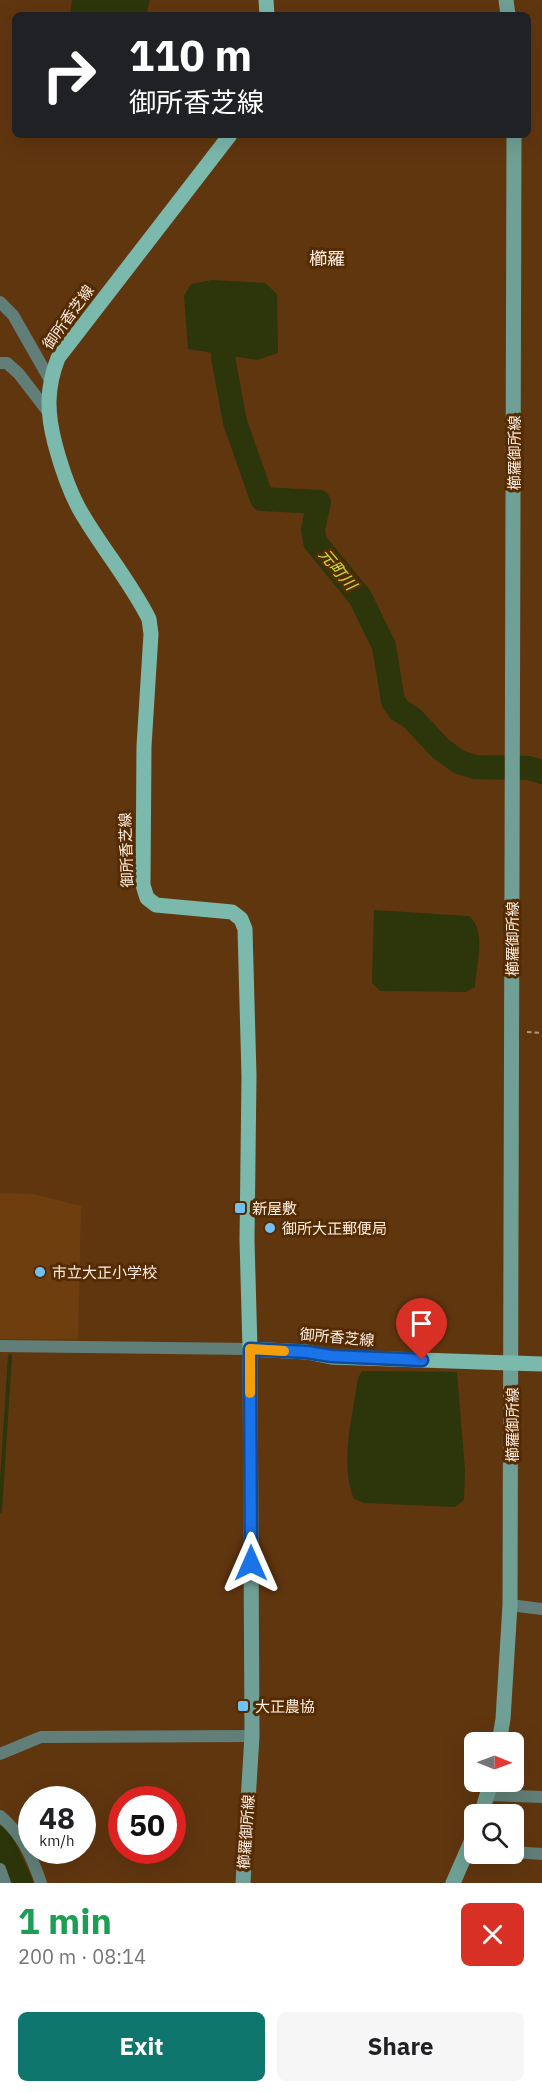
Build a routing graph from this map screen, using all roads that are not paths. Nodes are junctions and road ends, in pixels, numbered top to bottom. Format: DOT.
graph roads {
  1 [pos="228,138"];
  2 [pos="514,138"];
  3 [pos="0,302"];
  4 [pos="0,363"];
  5 [pos="50,380"];
  6 [pos="49,413"];
  7 [pos="0,1346"];
  8 [pos="250,1349"];
  9 [pos="512,1363"];
  10 [pos="542,1364"];
  11 [pos="510,1605"];
  12 [pos="542,1609"];
  13 [pos="500,1732"];
  14 [pos="252,1736"];
  15 [pos="0,1755"];
  16 [pos="510,1792"];
  17 [pos="542,1797"];
  18 [pos="0,1816"];
  19 [pos="524,1853"];
  20 [pos="542,1854"];
  21 [pos="464,1860"];
  22 [pos="0,1869"];
  23 [pos="5,1883"];
  24 [pos="41,1883"];
  25 [pos="243,1883"];
  26 [pos="453,1883"];
  1 -- 5 [label="main road, 御所香芝線"];
  2 -- 9 [label="main road, 櫛羅御所線"];
  3 -- 5 [label="street"];
  4 -- 6 [label="street"];
  5 -- 6 [label="main road, 御所香芝線"];
  6 -- 8 [label="main road, 御所香芝線"];
  7 -- 8 [label="street"];
  8 -- 9 [label="main road, 御所香芝線"];
  8 -- 14 [label="main road, 櫛羅御所線"];
  9 -- 10 [label="main road, 御所香芝線"];
  9 -- 11 [label="main road, 櫛羅御所線"];
  11 -- 12 [label="street"];
  11 -- 13 [label="main road, 櫛羅御所線"];
  14 -- 15 [label="street"];
  14 -- 25 [label="main road, 櫛羅御所線"];
  16 -- 17 [label="street"];
  18 -- 24 [label="street"];
  19 -- 20 [label="street"];
  21 -- 26 [label="main road"];
  22 -- 23 [label="street"];
}
